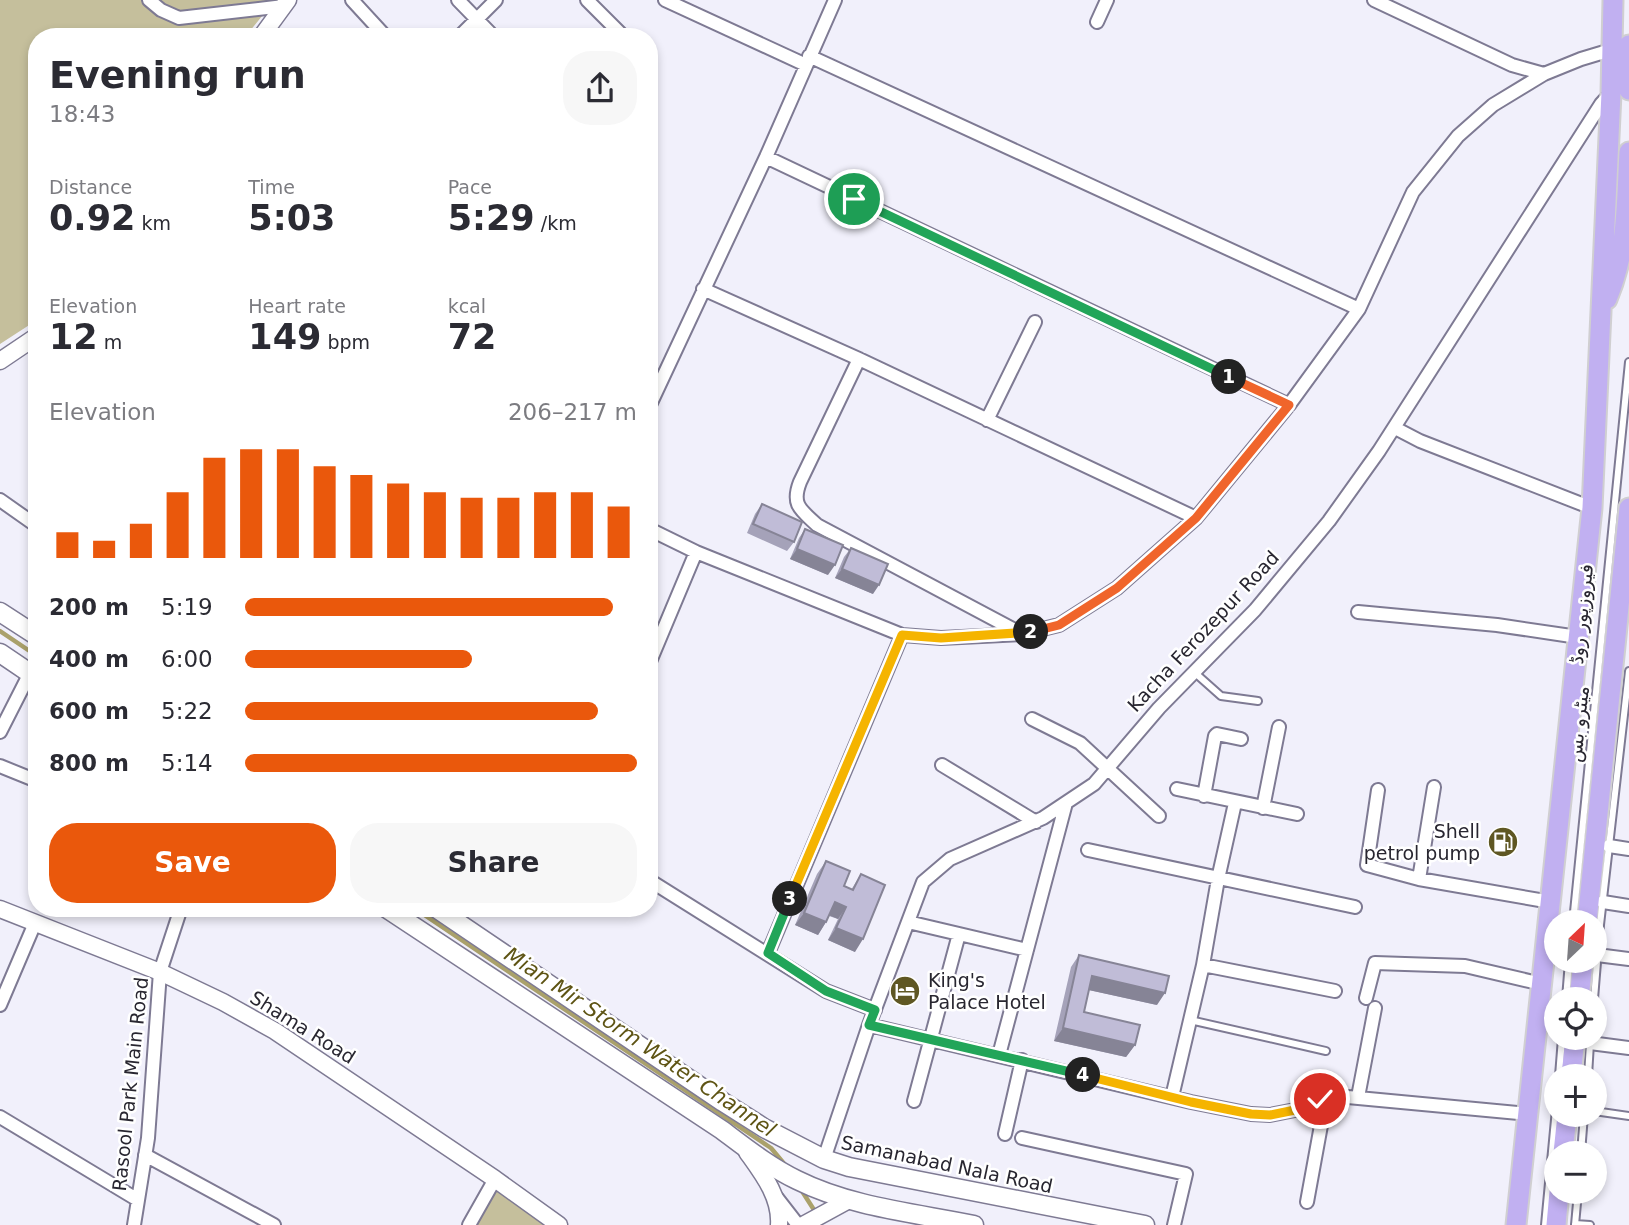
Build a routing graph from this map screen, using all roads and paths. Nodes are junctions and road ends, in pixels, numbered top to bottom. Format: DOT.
graph roads {
  1 [pos="149,0"];
  2 [pos="352,0"];
  3 [pos="458,0"];
  4 [pos="496,0"];
  5 [pos="587,0"];
  6 [pos="665,0"];
  7 [pos="835,0"];
  8 [pos="1107,0"];
  9 [pos="1374,0"];
  10 [pos="1613,0"];
  11 [pos="286,3"];
  12 [pos="477,19"];
  13 [pos="1097,22"];
  14 [pos="268,28"];
  15 [pos="378,28"];
  16 [pos="468,28"];
  17 [pos="486,28"];
  18 [pos="615,28"];
  19 [pos="1620,48"];
  20 [pos="808,60"];
  21 [pos="1544,74"];
  22 [pos="1620,91"];
  23 [pos="1629,152"];
  24 [pos="766,157"];
  25 [pos="703,289"];
  26 [pos="1359,309"];
  27 [pos="1601,313"];
  28 [pos="1035,321"];
  29 [pos="28,342"];
  30 [pos="859,359"];
  31 [pos="0,361"];
  32 [pos="1629,362"];
  33 [pos="658,387"];
  34 [pos="1289,405"];
  35 [pos="987,419"];
  36 [pos="1395,428"];
  37 [pos="0,500"];
  38 [pos="1592,508"];
  39 [pos="1629,508"];
  40 [pos="1196,518"];
  41 [pos="28,520"];
  42 [pos="658,533"];
  43 [pos="696,552"];
  44 [pos="0,612"];
  45 [pos="1358,612"];
  46 [pos="28,630"];
  47 [pos="1022,634"];
  48 [pos="902,635"];
  49 [pos="1578,637"];
  50 [pos="658,643"];
  51 [pos="0,653"];
  52 [pos="1629,671"];
  53 [pos="1194,672"];
  54 [pos="28,673"];
  55 [pos="28,684"];
  56 [pos="1258,701"];
  57 [pos="1032,719"];
  58 [pos="1279,727"];
  59 [pos="0,732"];
  60 [pos="1241,739"];
  61 [pos="942,765"];
  62 [pos="0,766"];
  63 [pos="1107,768"];
  64 [pos="28,777"];
  65 [pos="1434,787"];
  66 [pos="1177,789"];
  67 [pos="1378,790"];
  68 [pos="1205,796"];
  69 [pos="1066,803"];
  70 [pos="1235,803"];
  71 [pos="1263,808"];
  72 [pos="1297,814"];
  73 [pos="1159,816"];
  74 [pos="1036,822"];
  75 [pos="1609,846"];
  76 [pos="1629,849"];
  77 [pos="1088,850"];
  78 [pos="1419,878"];
  79 [pos="1218,879"];
  80 [pos="658,886"];
  81 [pos="1550,902"];
  82 [pos="1602,902"];
  83 [pos="1629,906"];
  84 [pos="1355,907"];
  85 [pos="0,909"];
  86 [pos="1574,910"];
  87 [pos="1588,910"];
  88 [pos="1600,910"];
  89 [pos="178,917"];
  90 [pos="399,917"];
  91 [pos="449,917"];
  92 [pos="908,922"];
  93 [pos="35,923"];
  94 [pos="959,934"];
  95 [pos="1027,950"];
  96 [pos="768,953"];
  97 [pos="1607,958"];
  98 [pos="1629,959"];
  99 [pos="1203,965"];
  100 [pos="160,972"];
  101 [pos="1542,984"];
  102 [pos="1335,991"];
  103 [pos="0,1005"];
  104 [pos="875,1010"];
  105 [pos="1190,1020"];
  106 [pos="869,1025"];
  107 [pos="931,1040"];
  108 [pos="1607,1044"];
  109 [pos="1629,1048"];
  110 [pos="1326,1051"];
  111 [pos="999,1055"];
  112 [pos="1022,1060"];
  113 [pos="1172,1097"];
  114 [pos="1358,1097"];
  115 [pos="1326,1098"];
  116 [pos="914,1101"];
  117 [pos="1607,1113"];
  118 [pos="1528,1114"];
  119 [pos="1629,1116"];
  120 [pos="0,1117"];
  121 [pos="1554,1127"];
  122 [pos="1005,1133"];
  123 [pos="1022,1138"];
  124 [pos="741,1145"];
  125 [pos="145,1155"];
  126 [pos="824,1159"];
  127 [pos="495,1179"];
  128 [pos="771,1190"];
  129 [pos="138,1200"];
  130 [pos="849,1200"];
  131 [pos="1307,1202"];
  132 [pos="1563,1204"];
  133 [pos="1575,1204"];
  134 [pos="134,1225"];
  135 [pos="274,1225"];
  136 [pos="469,1225"];
  137 [pos="559,1225"];
  138 [pos="779,1225"];
  139 [pos="800,1225"];
  140 [pos="974,1225"];
  141 [pos="1145,1225"];
  142 [pos="1174,1225"];
  143 [pos="1516,1225"];
  144 [pos="1545,1225"];
  145 [pos="1569,1225"];
  146 [pos="1590,1225"];
  1 -- 11 [label="street"];
  2 -- 15 [label="street"];
  3 -- 12 [label="street"];
  4 -- 12 [label="street"];
  5 -- 18 [label="street"];
  6 -- 20 [label="street"];
  7 -- 20 [label="street"];
  8 -- 13 [label="street"];
  9 -- 21 [label="street"];
  10 -- 19 [label="main road, فیروزپور روڈ"];
  11 -- 14 [label="street"];
  12 -- 16 [label="street"];
  12 -- 17 [label="street"];
  19 -- 21 [label="street"];
  19 -- 22 [label="main road, فیروزپور روڈ"];
  20 -- 24 [label="street"];
  20 -- 26 [label="street"];
  21 -- 26 [label="street"];
  22 -- 27 [label="main road, فیروزپور روڈ"];
  22 -- 36 [label="street, Kacha Ferozepur Road"];
  23 -- 27 [label="main road"];
  24 -- 25 [label="street"];
  24 -- 34 [label="street"];
  25 -- 30 [label="street"];
  25 -- 33 [label="street"];
  26 -- 34 [label="street"];
  27 -- 38 [label="main road, فیروزپور روڈ"];
  28 -- 35 [label="street"];
  29 -- 31 [label="street"];
  30 -- 35 [label="street"];
  30 -- 47 [label="street"];
  32 -- 86 [label="lane, میٹرو بس"];
  34 -- 40 [label="street"];
  35 -- 40 [label="street"];
  36 -- 38 [label="street"];
  36 -- 53 [label="street, Kacha Ferozepur Road"];
  37 -- 41 [label="street"];
  38 -- 49 [label="main road, فیروزپور روڈ"];
  39 -- 87 [label="main road, فیروزپور روڈ"];
  40 -- 47 [label="street"];
  42 -- 43 [label="street"];
  43 -- 48 [label="street"];
  43 -- 50 [label="street"];
  44 -- 46 [label="main road"];
  45 -- 49 [label="street"];
  47 -- 48 [label="street"];
  48 -- 96 [label="street"];
  49 -- 81 [label="main road, فیروزپور روڈ"];
  51 -- 54 [label="main road"];
  52 -- 75 [label="lane"];
  53 -- 56 [label="lane"];
  53 -- 63 [label="street, Kacha Ferozepur Road"];
  55 -- 59 [label="street"];
  57 -- 63 [label="street"];
  58 -- 71 [label="street"];
  60 -- 68 [label="street"];
  61 -- 74 [label="street"];
  62 -- 64 [label="street"];
  63 -- 69 [label="street, Kacha Ferozepur Road"];
  63 -- 73 [label="street"];
  65 -- 78 [label="street"];
  66 -- 68 [label="street"];
  67 -- 78 [label="street"];
  68 -- 70 [label="street"];
  69 -- 74 [label="street, Kacha Ferozepur Road"];
  69 -- 95 [label="street"];
  70 -- 71 [label="street"];
  70 -- 79 [label="street"];
  71 -- 72 [label="street"];
  74 -- 92 [label="street, Kacha Ferozepur Road"];
  75 -- 76 [label="street"];
  75 -- 82 [label="lane"];
  77 -- 79 [label="street"];
  78 -- 81 [label="street"];
  79 -- 84 [label="street"];
  79 -- 99 [label="street"];
  80 -- 96 [label="street"];
  81 -- 101 [label="main road, فیروزپور روڈ"];
  82 -- 83 [label="street"];
  82 -- 88 [label="lane"];
  85 -- 93 [label="street, Shama Road"];
  89 -- 100 [label="street, Rasool Park Main Road"];
  90 -- 124 [label="main road"];
  91 -- 126 [label="main road, Samanabad Nala Road"];
  92 -- 94 [label="street"];
  92 -- 104 [label="street, Kacha Ferozepur Road"];
  93 -- 100 [label="street, Shama Road"];
  93 -- 103 [label="street"];
  94 -- 95 [label="street"];
  94 -- 107 [label="street"];
  95 -- 111 [label="street"];
  96 -- 104 [label="street"];
  97 -- 98 [label="street"];
  99 -- 102 [label="street"];
  99 -- 105 [label="street"];
  100 -- 125 [label="street, Rasool Park Main Road"];
  100 -- 127 [label="street, Shama Road"];
  101 -- 114 [label="street"];
  101 -- 118 [label="main road, فیروزپور روڈ"];
  104 -- 106 [label="street, Kacha Ferozepur Road"];
  105 -- 110 [label="lane"];
  105 -- 113 [label="street"];
  106 -- 107 [label="street"];
  106 -- 126 [label="street, Kacha Ferozepur Road"];
  107 -- 111 [label="street"];
  107 -- 116 [label="street"];
  108 -- 109 [label="street"];
  111 -- 112 [label="street"];
  112 -- 113 [label="street"];
  112 -- 122 [label="street"];
  113 -- 115 [label="street"];
  114 -- 115 [label="street"];
  114 -- 118 [label="street"];
  115 -- 131 [label="street"];
  117 -- 119 [label="lane"];
  118 -- 143 [label="main road, فیروزپور روڈ"];
  120 -- 129 [label="street"];
  121 -- 144 [label="lane"];
  123 -- 142 [label="street"];
  124 -- 128 [label="street"];
  124 -- 130 [label="main road"];
  125 -- 129 [label="street, Rasool Park Main Road"];
  125 -- 135 [label="street"];
  126 -- 141 [label="main road, Samanabad Nala Road"];
  127 -- 136 [label="street"];
  127 -- 137 [label="street, Shama Road"];
  128 -- 138 [label="street"];
  128 -- 139 [label="street"];
  129 -- 134 [label="street, Rasool Park Main Road"];
  130 -- 139 [label="street"];
  130 -- 140 [label="main road"];
  132 -- 145 [label="main road"];
  133 -- 145 [label="lane"];
  145 -- 146 [label="lane"];
}
